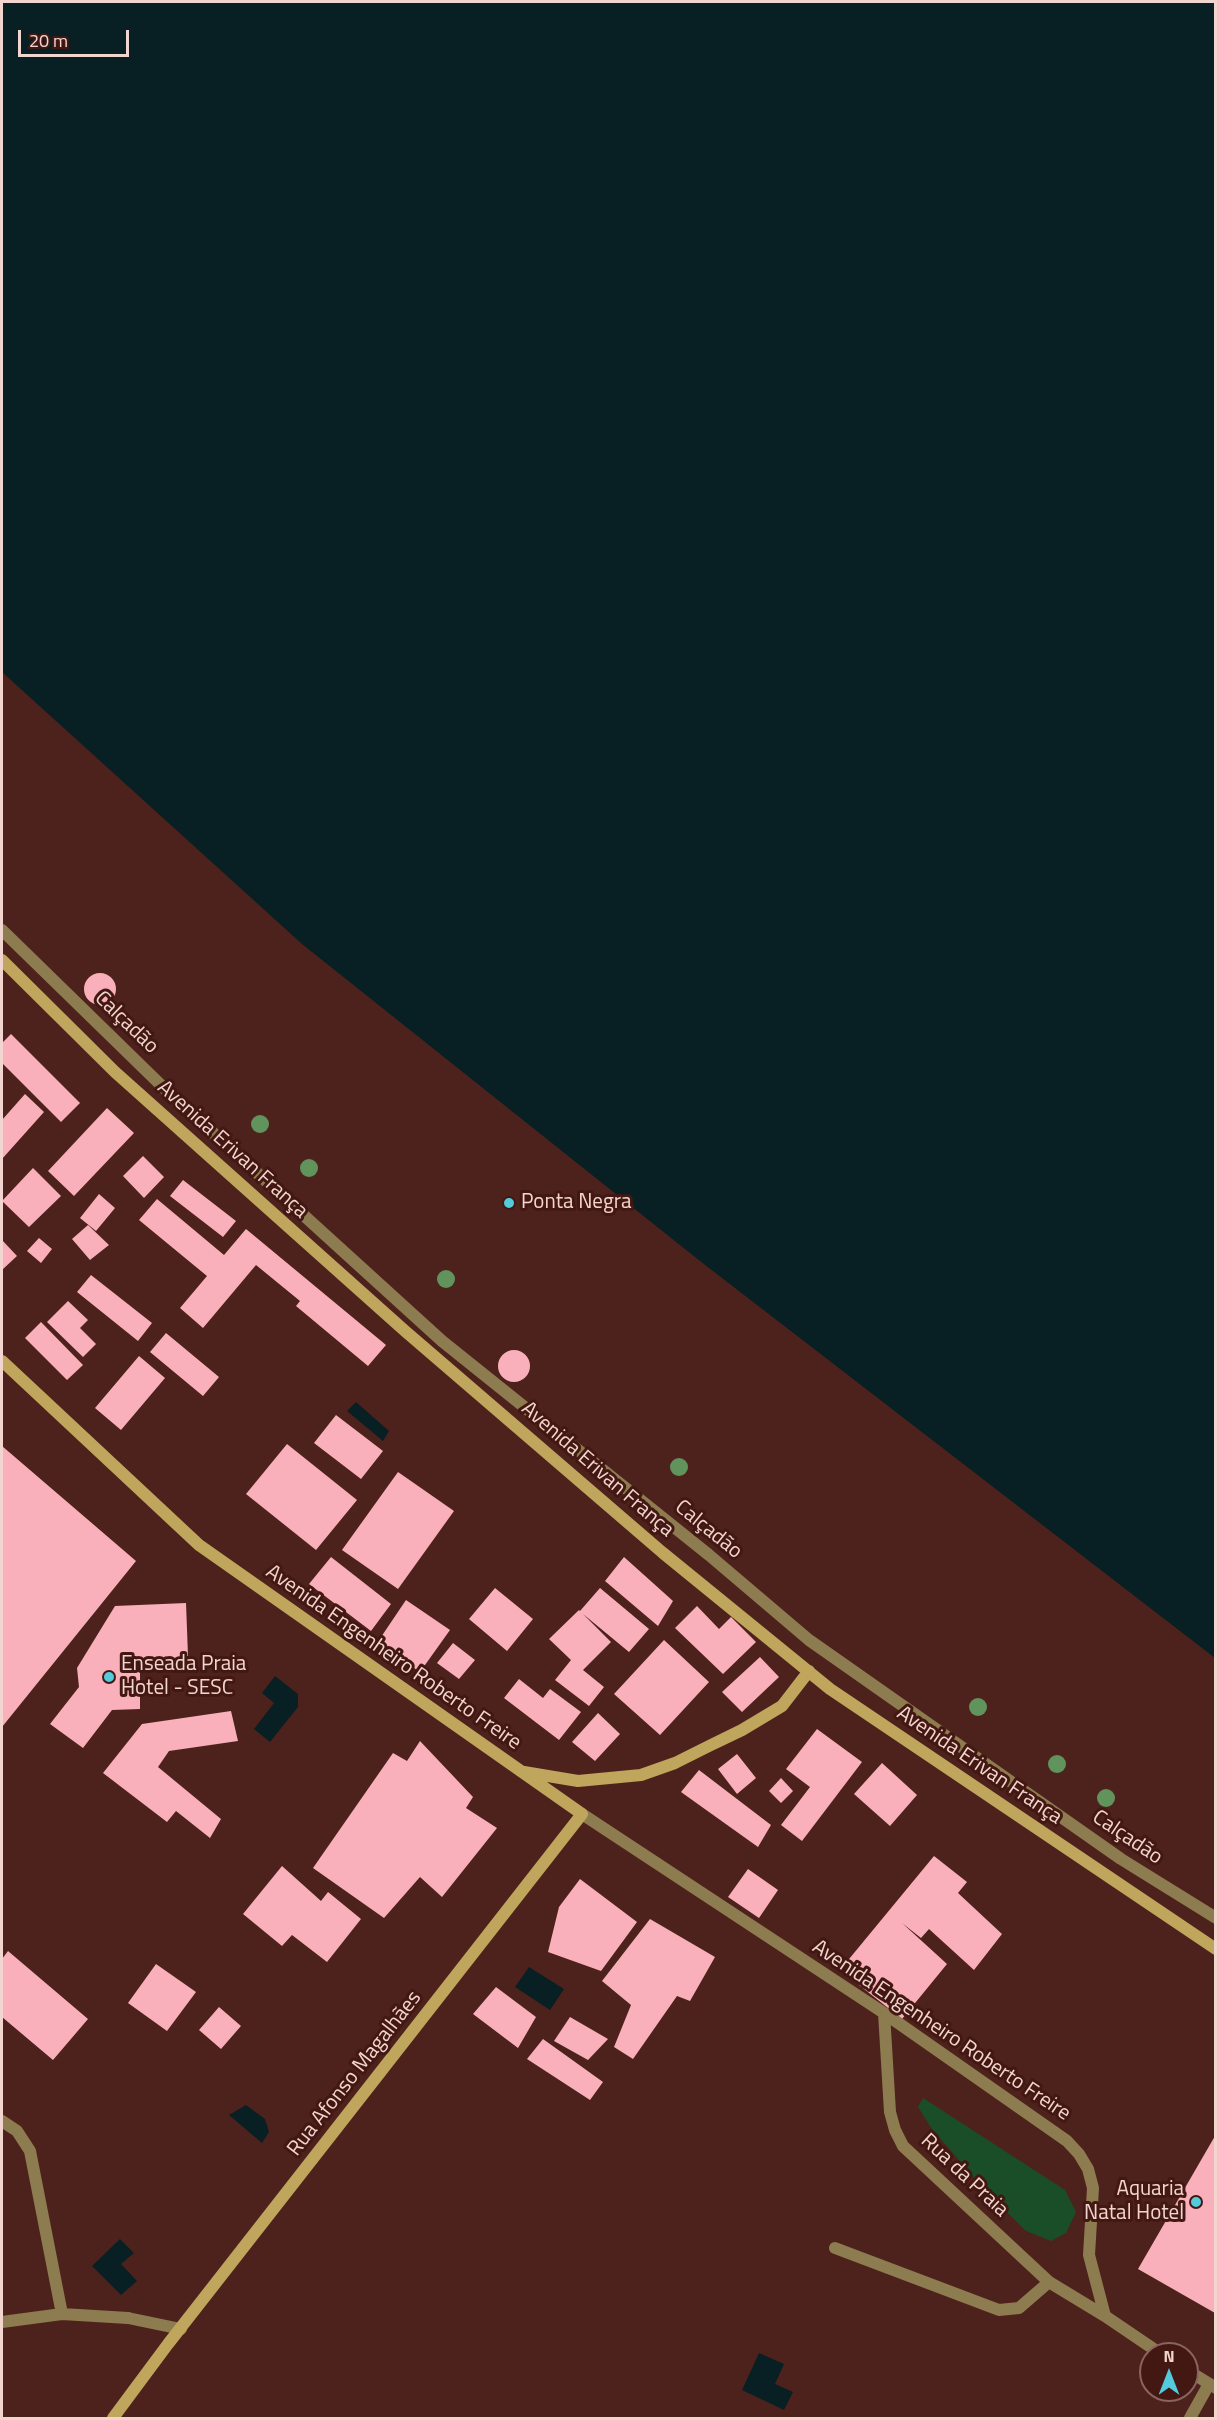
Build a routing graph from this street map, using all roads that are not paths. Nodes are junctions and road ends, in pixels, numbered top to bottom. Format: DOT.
graph roads {
  1 [pos="2,930"];
  2 [pos="2,960"];
  3 [pos="2,1361"];
  4 [pos="809,1671"];
  5 [pos="521,1772"];
  6 [pos="582,1814"];
  7 [pos="1215,1918"];
  8 [pos="1215,1949"];
  9 [pos="884,2013"];
  10 [pos="2,2121"];
  11 [pos="835,2248"];
  12 [pos="1049,2282"];
  13 [pos="62,2314"];
  14 [pos="1105,2316"];
  15 [pos="2,2322"];
  16 [pos="181,2329"];
  17 [pos="1143,2342"];
  18 [pos="1199,2378"];
  19 [pos="1212,2386"];
  20 [pos="113,2418"];
  21 [pos="1190,2418"];
  1 -- 7 [label="street, Calçadão"];
  2 -- 4 [label="street, Avenida Erivan França"];
  3 -- 5 [label="street, Avenida Engenheiro Roberto Freire"];
  4 -- 5 [label="street, Avenida Engenheiro Roberto Freire"];
  4 -- 8 [label="street, Avenida Erivan França"];
  5 -- 6 [label="street"];
  6 -- 9 [label="street, Avenida Engenheiro Roberto Freire"];
  6 -- 16 [label="street, Rua Afonso Magalhães"];
  9 -- 12 [label="street, Rua da Praia"];
  9 -- 14 [label="street, Avenida Engenheiro Roberto Freire"];
  10 -- 13 [label="street"];
  11 -- 12 [label="street"];
  12 -- 14 [label="street, Rua da Praia"];
  13 -- 15 [label="street"];
  13 -- 16 [label="street"];
  14 -- 17 [label="street"];
  16 -- 20 [label="street, Rua Afonso Magalhães"];
  18 -- 19 [label="street"];
  19 -- 21 [label="street"];
}
